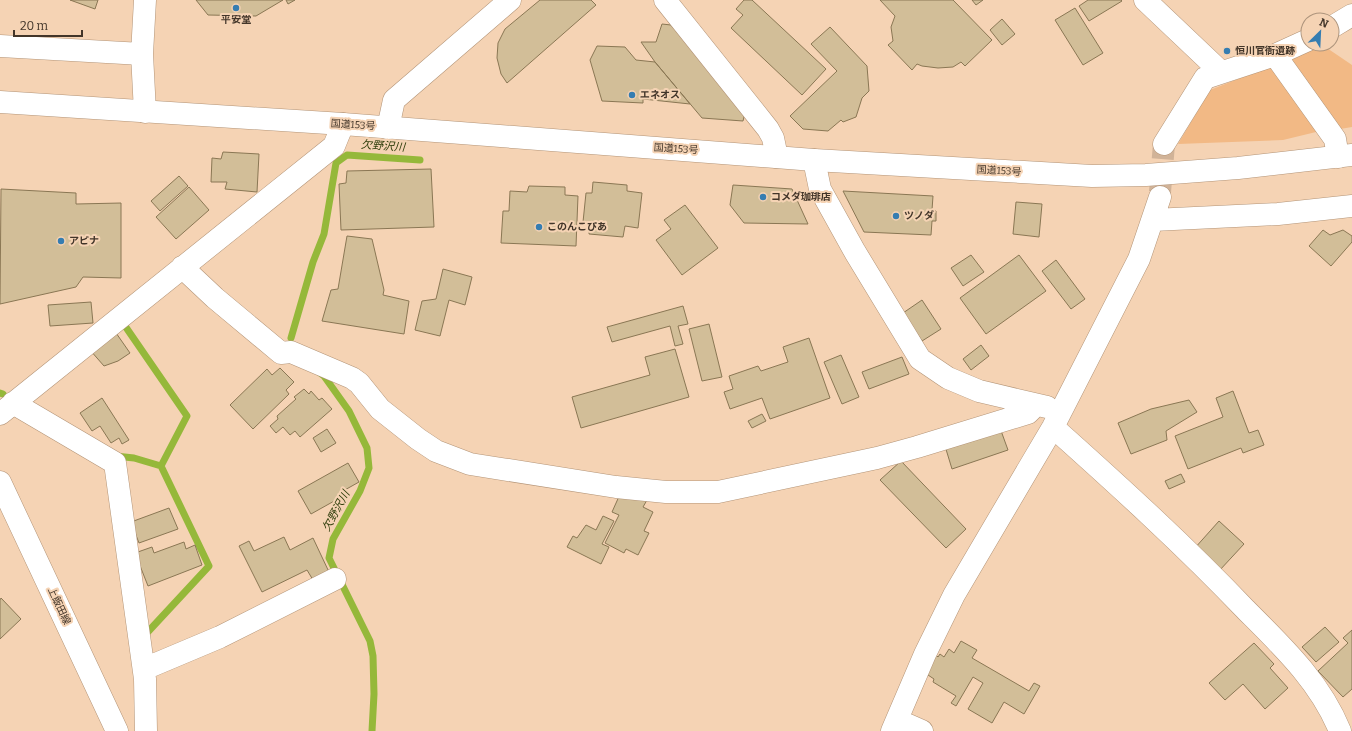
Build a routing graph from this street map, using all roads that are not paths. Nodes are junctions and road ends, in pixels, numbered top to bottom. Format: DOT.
graph roads {
  1 [pos="145,0"];
  2 [pos="510,0"];
  3 [pos="665,0"];
  4 [pos="1145,0"];
  5 [pos="1352,15"];
  6 [pos="1340,22"];
  7 [pos="1300,44"];
  8 [pos="0,46"];
  9 [pos="142,54"];
  10 [pos="1275,55"];
  11 [pos="1221,72"];
  12 [pos="0,102"];
  13 [pos="145,112"];
  14 [pos="343,124"];
  15 [pos="388,128"];
  16 [pos="1164,144"];
  17 [pos="1345,156"];
  18 [pos="777,157"];
  19 [pos="814,160"];
  20 [pos="1160,197"];
  21 [pos="1352,206"];
  22 [pos="1153,220"];
  23 [pos="182,267"];
  24 [pos="1036,405"];
  25 [pos="7,408"];
  26 [pos="1057,418"];
  27 [pos="0,482"];
  28 [pos="335,579"];
  29 [pos="147,668"];
  30 [pos="894,725"];
  31 [pos="117,731"];
  32 [pos="146,731"];
  33 [pos="922,731"];
  34 [pos="1340,731"];
  1 -- 9 [label="main road"];
  2 -- 15 [label="main road"];
  3 -- 18 [label="main road"];
  4 -- 11 [label="main road"];
  5 -- 6 [label="main road"];
  7 -- 10 [label="main road"];
  8 -- 9 [label="main road"];
  9 -- 13 [label="main road"];
  10 -- 11 [label="main road"];
  10 -- 17 [label="main road"];
  11 -- 16 [label="main road"];
  12 -- 13 [label="main road, 国道153号"];
  13 -- 14 [label="main road, 国道153号"];
  14 -- 15 [label="main road, 国道153号"];
  14 -- 23 [label="main road"];
  15 -- 18 [label="main road, 国道153号"];
  17 -- 19 [label="main road, 国道153号"];
  18 -- 19 [label="main road, 国道153号"];
  19 -- 24 [label="main road"];
  20 -- 22 [label="main road"];
  21 -- 22 [label="main road"];
  22 -- 26 [label="main road"];
  23 -- 24 [label="main road"];
  23 -- 25 [label="main road"];
  24 -- 26 [label="main road"];
  25 -- 29 [label="main road"];
  26 -- 30 [label="main road"];
  26 -- 34 [label="main road"];
  27 -- 31 [label="main road, 上飯田線"];
  28 -- 29 [label="main road"];
  29 -- 32 [label="main road"];
  30 -- 33 [label="main road"];
}
